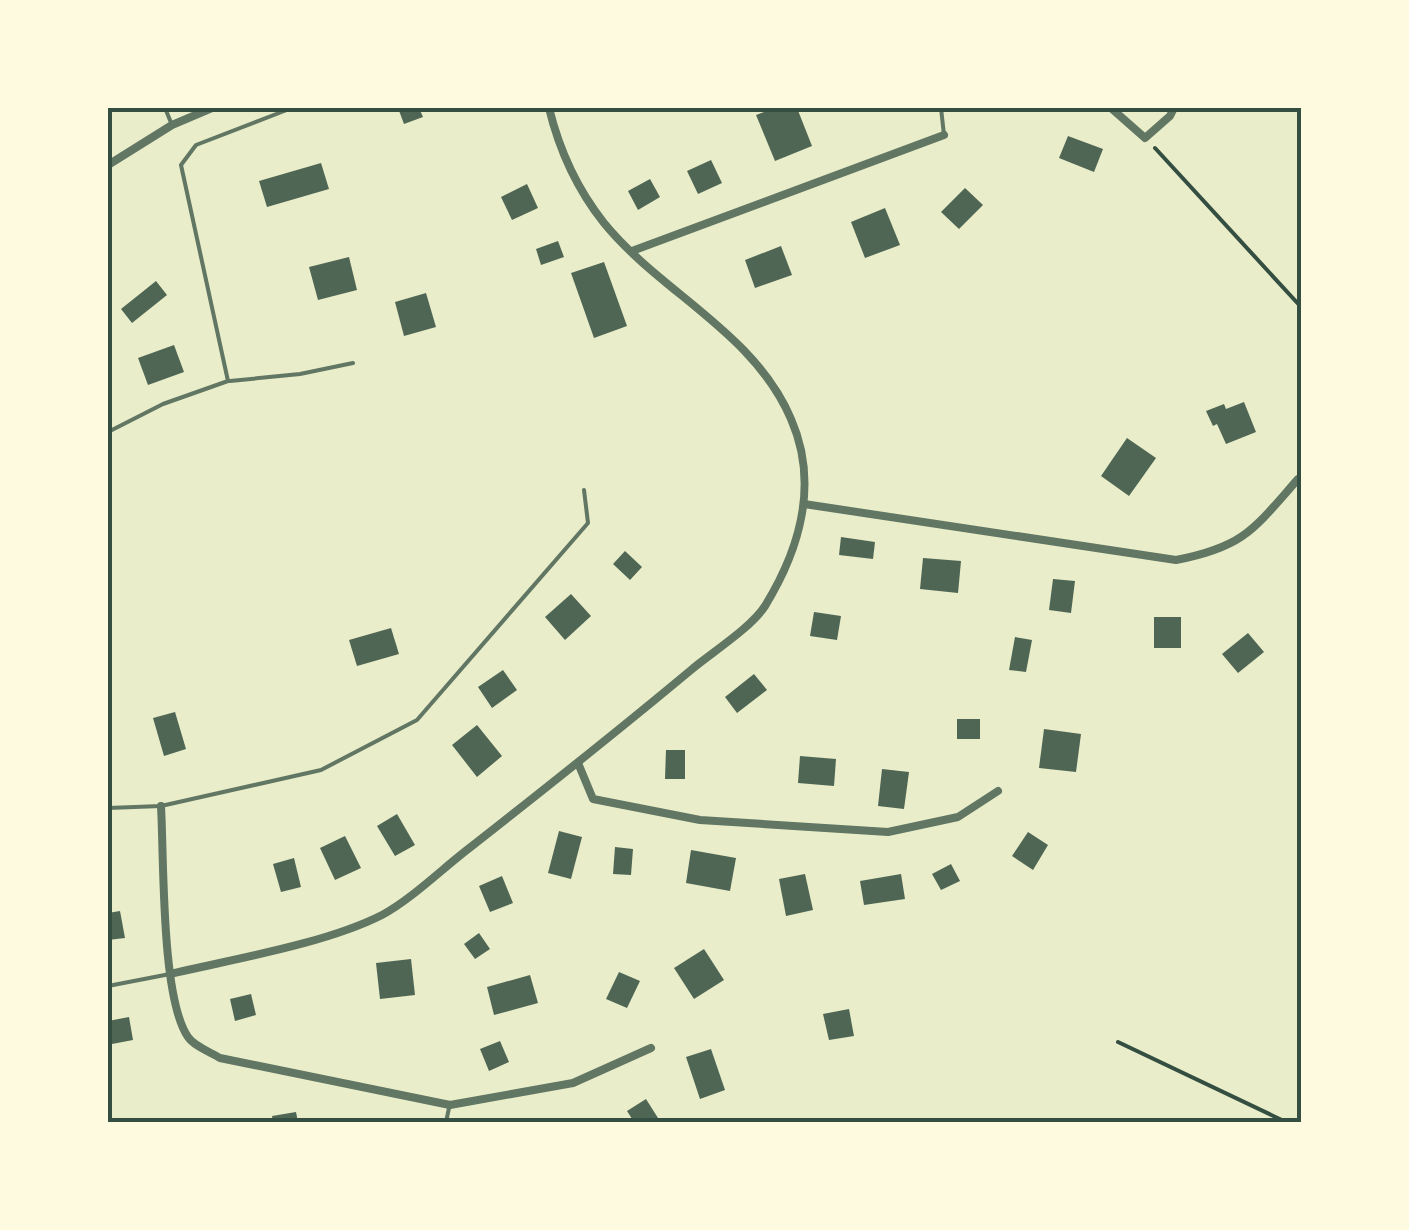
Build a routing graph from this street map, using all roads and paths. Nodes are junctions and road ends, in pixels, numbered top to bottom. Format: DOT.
graph roads {
  1 [pos="165,108"];
  2 [pos="212,108"];
  3 [pos="292,108"];
  4 [pos="549,108"];
  5 [pos="941,108"];
  6 [pos="1111,108"];
  7 [pos="1174,108"];
  8 [pos="172,125"];
  9 [pos="944,135"];
  10 [pos="1144,138"];
  11 [pos="108,164"];
  12 [pos="632,251"];
  13 [pos="1302,308"];
  14 [pos="354,364"];
  15 [pos="228,381"];
  16 [pos="108,432"];
  17 [pos="1298,479"];
  18 [pos="584,490"];
  19 [pos="804,504"];
  20 [pos="578,763"];
  21 [pos="998,791"];
  22 [pos="162,806"];
  23 [pos="108,808"];
  24 [pos="170,974"];
  25 [pos="108,986"];
  26 [pos="1118,1042"];
  27 [pos="651,1048"];
  28 [pos="450,1105"];
  29 [pos="446,1122"];
  30 [pos="1286,1122"];
  1 -- 8 [label="lane"];
  2 -- 8 [label="street"];
  3 -- 15 [label="lane"];
  4 -- 12 [label="street"];
  5 -- 9 [label="lane"];
  6 -- 10 [label="street"];
  7 -- 10 [label="street"];
  8 -- 11 [label="street"];
  9 -- 12 [label="street"];
  10 -- 13 [label="path"];
  12 -- 19 [label="street"];
  14 -- 15 [label="lane"];
  15 -- 16 [label="lane"];
  17 -- 19 [label="street"];
  18 -- 22 [label="lane"];
  19 -- 20 [label="street"];
  20 -- 21 [label="street"];
  20 -- 24 [label="street"];
  22 -- 23 [label="lane"];
  22 -- 24 [label="street"];
  24 -- 25 [label="lane"];
  24 -- 28 [label="street"];
  26 -- 30 [label="path"];
  27 -- 28 [label="street"];
  28 -- 29 [label="lane"];
}
